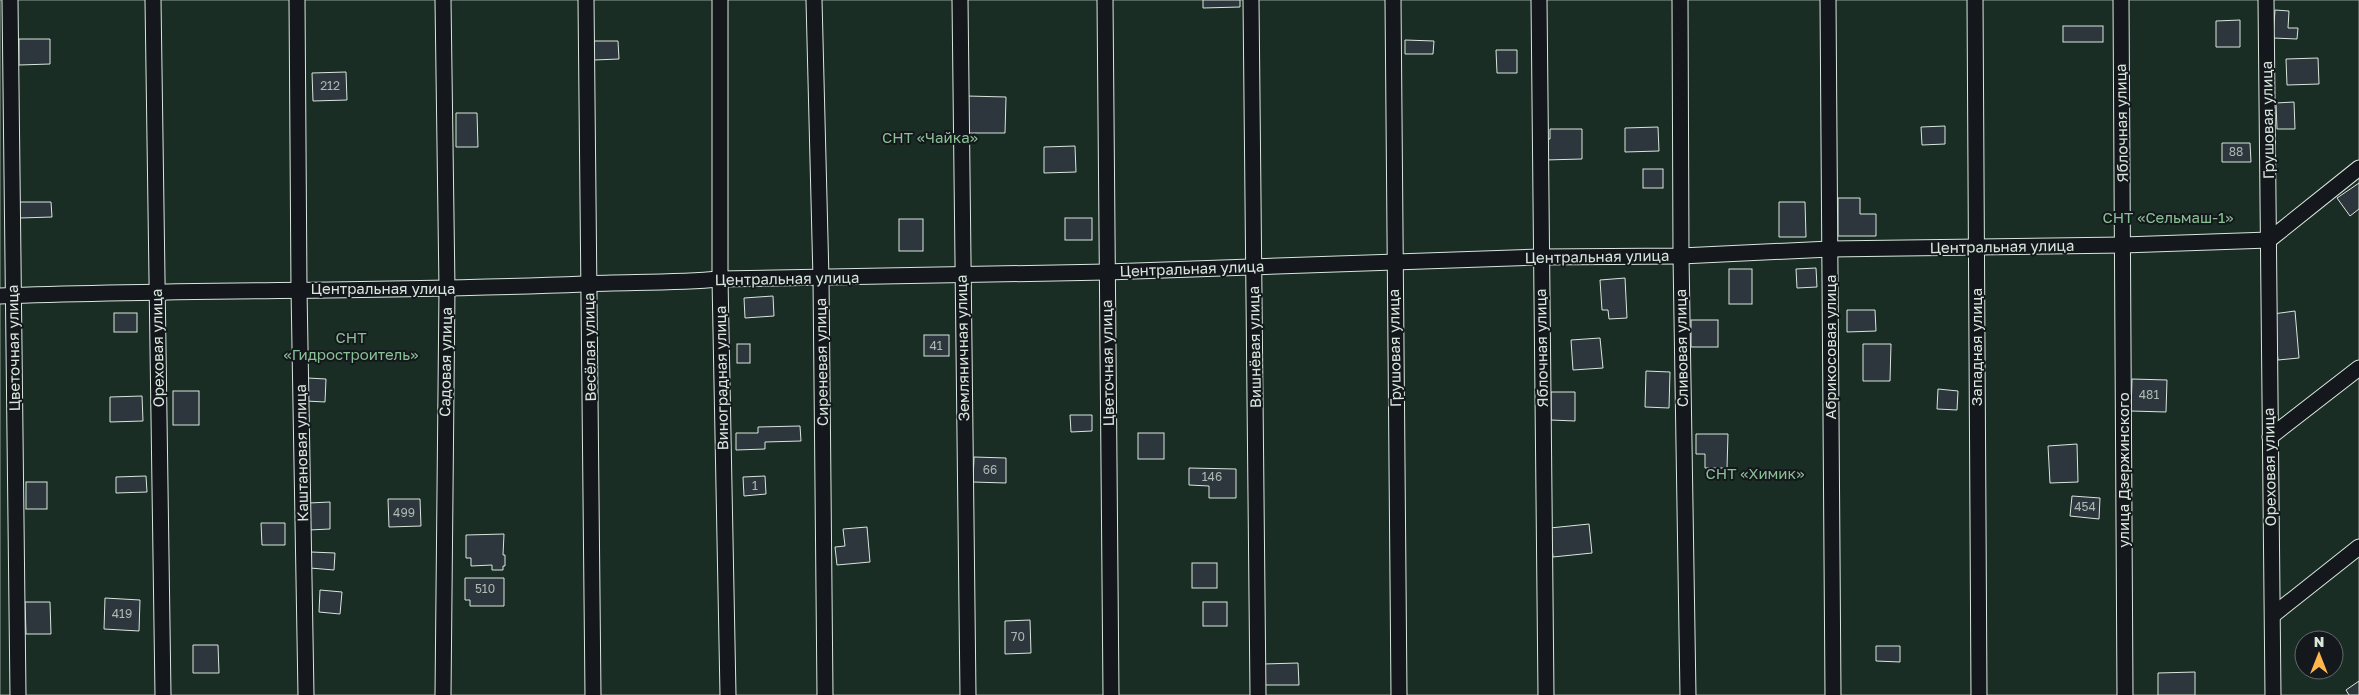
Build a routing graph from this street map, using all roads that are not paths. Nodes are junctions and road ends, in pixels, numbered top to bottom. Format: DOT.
graph roads {
  1 [pos="10,0"];
  2 [pos="153,0"];
  3 [pos="297,0"];
  4 [pos="443,0"];
  5 [pos="586,0"];
  6 [pos="720,0"];
  7 [pos="814,0"];
  8 [pos="960,0"];
  9 [pos="1105,0"];
  10 [pos="1251,0"];
  11 [pos="1393,0"];
  12 [pos="1539,0"];
  13 [pos="1680,0"];
  14 [pos="1828,0"];
  15 [pos="1976,0"];
  16 [pos="2121,0"];
  17 [pos="2266,0"];
  18 [pos="2359,168"];
  19 [pos="2269,240"];
  20 [pos="2123,245"];
  21 [pos="1977,248"];
  22 [pos="1830,249"];
  23 [pos="1681,256"];
  24 [pos="1541,257"];
  25 [pos="1395,264"];
  26 [pos="1254,267"];
  27 [pos="1107,272"];
  28 [pos="962,275"];
  29 [pos="720,279"];
  30 [pos="821,279"];
  31 [pos="589,284"];
  32 [pos="299,290"];
  33 [pos="447,290"];
  34 [pos="157,291"];
  35 [pos="7,296"];
  36 [pos="2359,368"];
  37 [pos="2270,437"];
  38 [pos="2359,547"];
  39 [pos="2273,615"];
  40 [pos="18,695"];
  41 [pos="163,695"];
  42 [pos="306,695"];
  43 [pos="443,695"];
  44 [pos="593,695"];
  45 [pos="728,695"];
  46 [pos="825,695"];
  47 [pos="968,695"];
  48 [pos="1111,695"];
  49 [pos="1258,695"];
  50 [pos="1399,695"];
  51 [pos="1546,695"];
  52 [pos="1688,695"];
  53 [pos="1833,695"];
  54 [pos="1979,695"];
  55 [pos="2125,695"];
  56 [pos="2273,695"];
  1 -- 35 [label="street, Цветочная улица"];
  2 -- 34 [label="street, Ореховая улица"];
  3 -- 32 [label="street, Каштановая улица"];
  4 -- 33 [label="street, Садовая улица"];
  5 -- 31 [label="street, Весёлая улица"];
  6 -- 29 [label="street, Виноградная улица"];
  7 -- 30 [label="street, Сиреневая улица"];
  8 -- 28 [label="street, Земляничная улица"];
  9 -- 27 [label="street, Цветочная улица"];
  10 -- 26 [label="street, Вишнёвая улица"];
  11 -- 25 [label="street, Грушовая улица"];
  12 -- 24 [label="street, Яблочная улица"];
  13 -- 23 [label="street, Сливовая улица"];
  14 -- 22 [label="street, Абрикосовая улица"];
  15 -- 21 [label="street, Западная улица"];
  16 -- 20 [label="street, Яблочная улица"];
  17 -- 19 [label="street, Грушовая улица"];
  18 -- 19 [label="street"];
  19 -- 20 [label="street, Центральная улица"];
  19 -- 37 [label="street, Ореховая улица"];
  20 -- 21 [label="street, Центральная улица"];
  20 -- 55 [label="street, улица Дзержинского"];
  21 -- 22 [label="street, Центральная улица"];
  21 -- 54 [label="street, Западная улица"];
  22 -- 23 [label="street, Центральная улица"];
  22 -- 53 [label="street, Абрикосовая улица"];
  23 -- 24 [label="street, Центральная улица"];
  23 -- 52 [label="street, Сливовая улица"];
  24 -- 25 [label="street, Центральная улица"];
  24 -- 51 [label="street, Яблочная улица"];
  25 -- 26 [label="street, Центральная улица"];
  25 -- 50 [label="street, Грушовая улица"];
  26 -- 27 [label="street, Центральная улица"];
  26 -- 49 [label="street, Вишнёвая улица"];
  27 -- 28 [label="street, Центральная улица"];
  27 -- 48 [label="street, Цветочная улица"];
  28 -- 30 [label="street, Центральная улица"];
  28 -- 47 [label="street, Земляничная улица"];
  29 -- 30 [label="street, Центральная улица"];
  29 -- 31 [label="street, Центральная улица"];
  29 -- 45 [label="street, Виноградная улица"];
  30 -- 46 [label="street, Сиреневая улица"];
  31 -- 33 [label="street, Центральная улица"];
  31 -- 44 [label="street, Весёлая улица"];
  32 -- 33 [label="street, Центральная улица"];
  32 -- 34 [label="street, Центральная улица"];
  32 -- 42 [label="street, Каштановая улица"];
  33 -- 43 [label="street, Садовая улица"];
  34 -- 35 [label="street, Центральная улица"];
  34 -- 41 [label="street, Ореховая улица"];
  35 -- 40 [label="street, Цветочная улица"];
  36 -- 37 [label="street"];
  37 -- 39 [label="street, Ореховая улица"];
  38 -- 39 [label="street"];
  39 -- 56 [label="street, Ореховая улица"];
}
